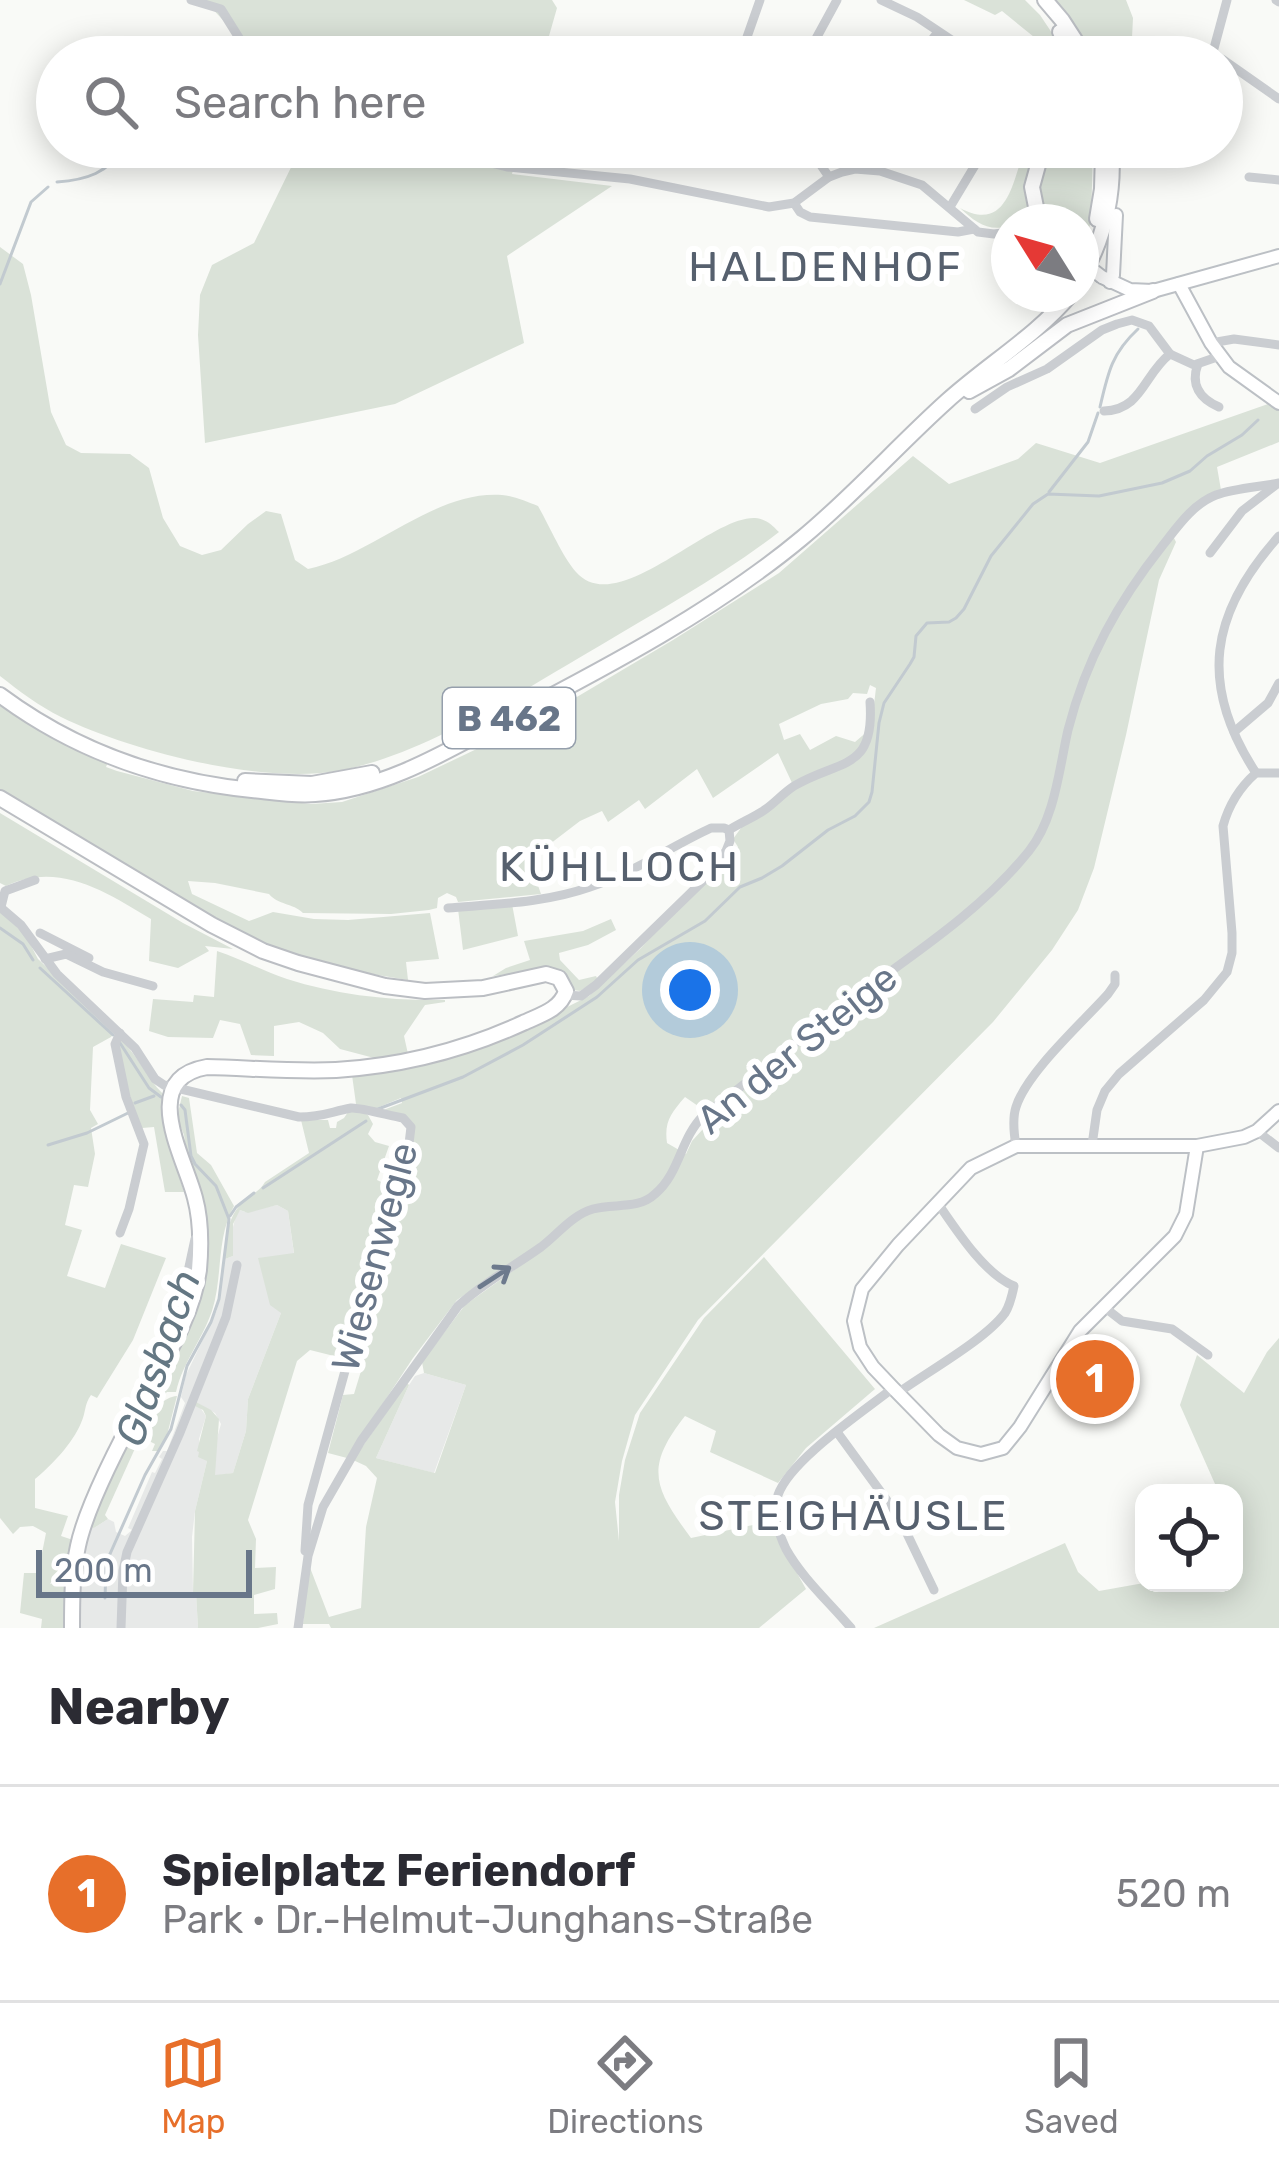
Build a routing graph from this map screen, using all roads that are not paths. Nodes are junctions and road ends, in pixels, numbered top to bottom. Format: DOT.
graph roads {
  1 [pos="190,0"];
  2 [pos="760,0"];
  3 [pos="837,0"];
  4 [pos="881,0"];
  5 [pos="1034,0"];
  6 [pos="1045,0"];
  7 [pos="1227,0"];
  8 [pos="938,32"];
  9 [pos="238,36"];
  10 [pos="747,36"];
  11 [pos="817,36"];
  12 [pos="935,36"];
  13 [pos="944,36"];
  14 [pos="1063,36"];
  15 [pos="1072,36"];
  16 [pos="1220,36"];
  17 [pos="1243,74"];
  18 [pos="1279,99"];
  19 [pos="517,168"];
  20 [pos="823,168"];
  21 [pos="973,168"];
  22 [pos="1037,168"];
  23 [pos="1104,168"];
  24 [pos="1109,168"];
  25 [pos="866,169"];
  26 [pos="829,177"];
  27 [pos="1249,177"];
  28 [pos="1279,180"];
  29 [pos="1112,184"];
  30 [pos="794,202"];
  31 [pos="1035,204"];
  32 [pos="950,207"];
  33 [pos="1099,210"];
  34 [pos="1116,215"];
  35 [pos="974,229"];
  36 [pos="991,234"];
  37 [pos="1099,243"];
  38 [pos="1279,256"];
  39 [pos="1099,274"];
  40 [pos="1106,279"];
  41 [pos="1179,284"];
  42 [pos="1153,291"];
  43 [pos="1042,312"];
  44 [pos="1054,312"];
  45 [pos="1279,345"];
  46 [pos="1215,350"];
  47 [pos="1170,354"];
  48 [pos="1198,364"];
  49 [pos="946,397"];
  50 [pos="1279,403"];
  51 [pos="1219,407"];
  52 [pos="975,409"];
  53 [pos="1104,411"];
  54 [pos="1279,536"];
  55 [pos="1210,553"];
  56 [pos="1279,683"];
  57 [pos="0,686"];
  58 [pos="0,695"];
  59 [pos="870,702"];
  60 [pos="1234,732"];
  61 [pos="1279,772"];
  62 [pos="1256,773"];
  63 [pos="0,803"];
  64 [pos="729,830"];
  65 [pos="35,880"];
  66 [pos="0,907"];
  67 [pos="448,908"];
  68 [pos="40,933"];
  69 [pos="45,959"];
  70 [pos="96,968"];
  71 [pos="1115,975"];
  72 [pos="153,986"];
  73 [pos="565,995"];
  74 [pos="120,1033"];
  75 [pos="174,1089"];
  76 [pos="1279,1111"];
  77 [pos="1257,1131"];
  78 [pos="1092,1144"];
  79 [pos="1016,1146"];
  80 [pos="1197,1146"];
  81 [pos="1279,1148"];
  82 [pos="937,1202"];
  83 [pos="120,1233"];
  84 [pos="237,1265"];
  85 [pos="1104,1306"];
  86 [pos="1208,1355"];
  87 [pos="896,1391"];
  88 [pos="837,1432"];
  89 [pos="308,1556"];
  90 [pos="934,1590"];
  91 [pos="72,1628"];
  92 [pos="121,1628"];
  93 [pos="298,1628"];
  94 [pos="851,1628"];
  1 -- 9 [label="street"];
  2 -- 10 [label="street"];
  3 -- 11 [label="street"];
  4 -- 8 [label="street"];
  5 -- 14 [label="main road"];
  6 -- 15 [label="main road"];
  7 -- 16 [label="street"];
  8 -- 12 [label="street"];
  8 -- 13 [label="street"];
  17 -- 18 [label="street"];
  19 -- 30 [label="street"];
  20 -- 26 [label="street"];
  21 -- 32 [label="street"];
  22 -- 31 [label="main road"];
  23 -- 33 [label="main road"];
  24 -- 29 [label="main road"];
  25 -- 26 [label="street"];
  25 -- 32 [label="street"];
  26 -- 30 [label="street"];
  27 -- 28 [label="street"];
  29 -- 34 [label="main road"];
  29 -- 37 [label="main road"];
  30 -- 35 [label="street"];
  32 -- 35 [label="street"];
  34 -- 40 [label="street"];
  35 -- 36 [label="street"];
  38 -- 41 [label="street"];
  39 -- 40 [label="street, bridge"];
  40 -- 42 [label="street"];
  41 -- 42 [label="street"];
  41 -- 46 [label="street"];
  42 -- 49 [label="main road"];
  43 -- 49 [label="main road, B 462"];
  44 -- 49 [label="main road, B 462"];
  45 -- 46 [label="street"];
  46 -- 48 [label="street"];
  46 -- 50 [label="street"];
  47 -- 48 [label="street"];
  47 -- 52 [label="street"];
  47 -- 53 [label="street"];
  48 -- 51 [label="street"];
  49 -- 57 [label="main road, B 462"];
  49 -- 58 [label="main road, B 462"];
  54 -- 60 [label="street"];
  89 -- 55 [label="street, An der Steige, one-way"];
  56 -- 60 [label="street"];
  59 -- 64 [label="street"];
  60 -- 62 [label="street"];
  61 -- 62 [label="street"];
  62 -- 78 [label="street"];
  63 -- 73 [label="main road"];
  64 -- 67 [label="street"];
  64 -- 73 [label="street"];
  65 -- 66 [label="street"];
  66 -- 69 [label="street"];
  68 -- 70 [label="street"];
  69 -- 70 [label="street"];
  69 -- 74 [label="street"];
  70 -- 72 [label="street"];
  71 -- 79 [label="street"];
  73 -- 75 [label="main road"];
  74 -- 75 [label="street"];
  74 -- 83 [label="street"];
  75 -- 89 [label="street, Wiesenwegle"];
  75 -- 91 [label="main road"];
  76 -- 77 [label="street"];
  77 -- 80 [label="street"];
  77 -- 81 [label="street"];
  78 -- 79 [label="street"];
  78 -- 80 [label="street"];
  79 -- 82 [label="street"];
  80 -- 85 [label="street"];
  82 -- 87 [label="street"];
  82 -- 87 [label="street"];
  84 -- 92 [label="street"];
  85 -- 86 [label="street"];
  85 -- 87 [label="street"];
  87 -- 88 [label="street"];
  88 -- 90 [label="street"];
  88 -- 94 [label="street"];
  89 -- 93 [label="street, An der Steige"];
}
